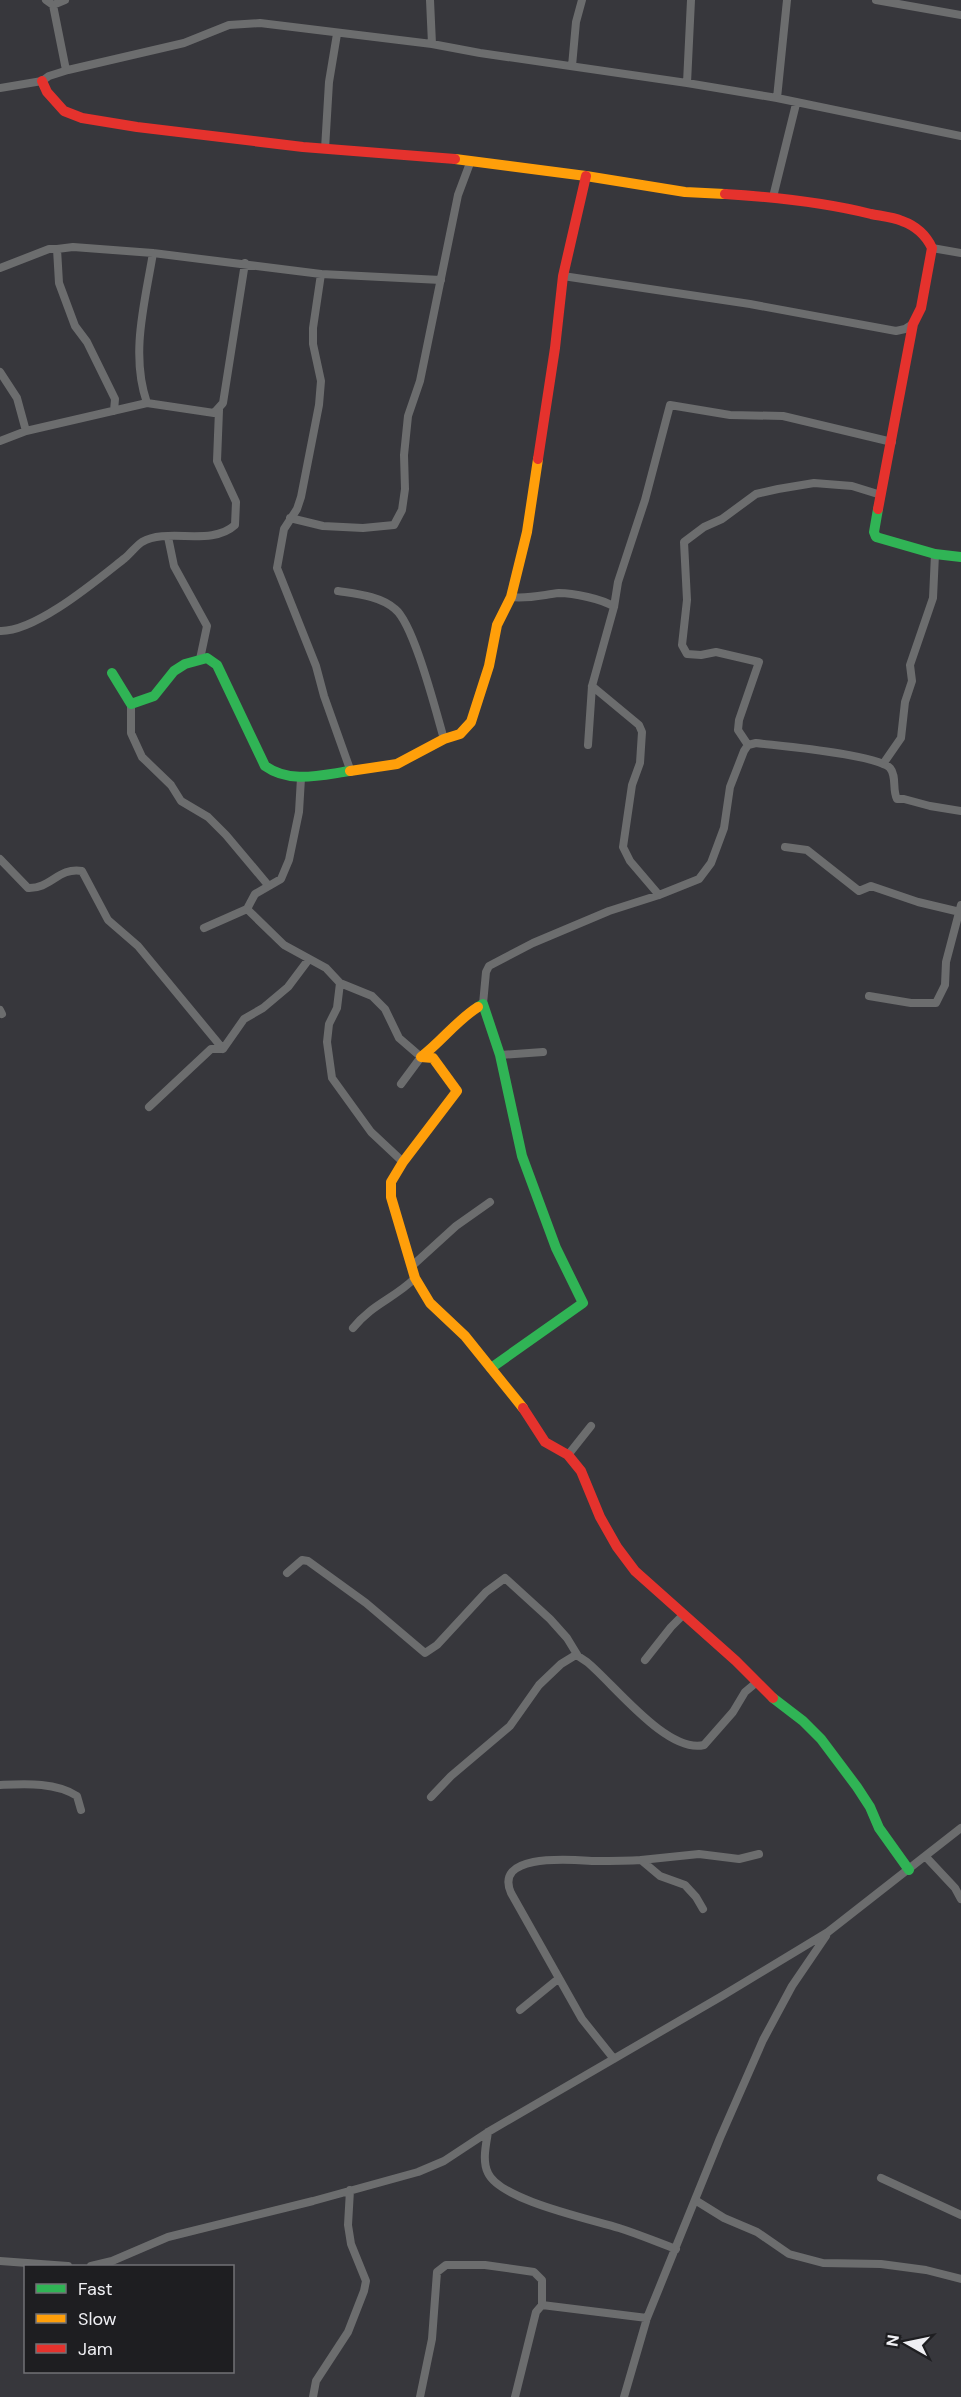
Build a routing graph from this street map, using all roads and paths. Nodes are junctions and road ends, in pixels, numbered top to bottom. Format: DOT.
graph roads {
  1 [pos="65,0"];
  2 [pos="430,0"];
  3 [pos="582,0"];
  4 [pos="691,0"];
  5 [pos="787,0"];
  6 [pos="876,0"];
  7 [pos="50,2"];
  8 [pos="961,15"];
  9 [pos="337,34"];
  10 [pos="432,44"];
  11 [pos="572,66"];
  12 [pos="66,70"];
  13 [pos="42,81"];
  14 [pos="687,83"];
  15 [pos="0,88"];
  16 [pos="777,98"];
  17 [pos="796,104"];
  18 [pos="961,136"];
  19 [pos="325,149"];
  20 [pos="470,163"];
  21 [pos="586,176"];
  22 [pos="773,197"];
  23 [pos="932,248"];
  24 [pos="57,249"];
  25 [pos="153,253"];
  26 [pos="961,253"];
  27 [pos="245,263"];
  28 [pos="0,268"];
  29 [pos="321,274"];
  30 [pos="563,276"];
  31 [pos="441,280"];
  32 [pos="913,324"];
  33 [pos="0,372"];
  34 [pos="147,403"];
  35 [pos="219,410"];
  36 [pos="114,411"];
  37 [pos="26,431"];
  38 [pos="0,441"];
  39 [pos="892,442"];
  40 [pos="881,495"];
  41 [pos="290,518"];
  42 [pos="168,537"];
  43 [pos="935,554"];
  44 [pos="961,557"];
  45 [pos="338,591"];
  46 [pos="511,597"];
  47 [pos="614,607"];
  48 [pos="0,631"];
  49 [pos="200,659"];
  50 [pos="112,673"];
  51 [pos="592,686"];
  52 [pos="131,704"];
  53 [pos="444,739"];
  54 [pos="588,745"];
  55 [pos="748,745"];
  56 [pos="883,764"];
  57 [pos="351,772"];
  58 [pos="301,778"];
  59 [pos="961,811"];
  60 [pos="785,847"];
  61 [pos="0,859"];
  62 [pos="268,885"];
  63 [pos="659,896"];
  64 [pos="960,908"];
  65 [pos="247,909"];
  66 [pos="204,928"];
  67 [pos="309,959"];
  68 [pos="340,983"];
  69 [pos="869,996"];
  70 [pos="483,1004"];
  71 [pos="223,1049"];
  72 [pos="543,1052"];
  73 [pos="500,1054"];
  74 [pos="421,1057"];
  75 [pos="401,1084"];
  76 [pos="149,1107"];
  77 [pos="403,1162"];
  78 [pos="490,1202"];
  79 [pos="412,1266"];
  80 [pos="415,1278"];
  81 [pos="353,1328"];
  82 [pos="491,1368"];
  83 [pos="591,1426"];
  84 [pos="568,1455"];
  85 [pos="287,1573"];
  86 [pos="684,1614"];
  87 [pos="578,1656"];
  88 [pos="645,1660"];
  89 [pos="757,1682"];
  90 [pos="0,1785"];
  91 [pos="431,1797"];
  92 [pos="81,1810"];
  93 [pos="961,1828"];
  94 [pos="759,1854"];
  95 [pos="926,1857"];
  96 [pos="641,1860"];
  97 [pos="909,1870"];
  98 [pos="961,1899"];
  99 [pos="703,1909"];
  100 [pos="828,1932"];
  101 [pos="558,1979"];
  102 [pos="520,2010"];
  103 [pos="614,2059"];
  104 [pos="488,2132"];
  105 [pos="881,2178"];
  106 [pos="350,2190"];
  107 [pos="695,2200"];
  108 [pos="961,2215"];
  109 [pos="676,2249"];
  110 [pos="0,2261"];
  111 [pos="54,2265"];
  112 [pos="95,2265"];
  113 [pos="961,2279"];
  114 [pos="542,2305"];
  115 [pos="647,2318"];
  116 [pos="313,2397"];
  117 [pos="420,2397"];
  118 [pos="515,2397"];
  119 [pos="624,2397"];
  1 -- 7 [label="street"];
  2 -- 10 [label="street"];
  3 -- 11 [label="street"];
  4 -- 14 [label="street"];
  5 -- 16 [label="street"];
  6 -- 8 [label="street"];
  7 -- 12 [label="street"];
  9 -- 10 [label="street"];
  9 -- 12 [label="street"];
  9 -- 19 [label="street"];
  10 -- 11 [label="street"];
  11 -- 14 [label="street"];
  12 -- 13 [label="street"];
  13 -- 15 [label="street"];
  13 -- 19 [label="street"];
  14 -- 16 [label="street"];
  16 -- 17 [label="street"];
  17 -- 18 [label="street"];
  17 -- 22 [label="street"];
  19 -- 20 [label="street"];
  20 -- 21 [label="street"];
  20 -- 31 [label="street"];
  21 -- 22 [label="street"];
  21 -- 30 [label="street"];
  22 -- 23 [label="street"];
  23 -- 26 [label="street"];
  23 -- 32 [label="street"];
  24 -- 25 [label="street"];
  24 -- 28 [label="street"];
  24 -- 36 [label="street"];
  25 -- 27 [label="street"];
  25 -- 34 [label="street"];
  27 -- 29 [label="street"];
  27 -- 35 [label="street"];
  29 -- 31 [label="street"];
  29 -- 41 [label="street"];
  30 -- 32 [label="street"];
  30 -- 46 [label="street"];
  31 -- 41 [label="street"];
  32 -- 39 [label="street"];
  33 -- 37 [label="street"];
  34 -- 35 [label="street"];
  34 -- 36 [label="street"];
  35 -- 42 [label="street"];
  36 -- 37 [label="street"];
  37 -- 38 [label="street"];
  39 -- 40 [label="street"];
  39 -- 47 [label="street"];
  40 -- 43 [label="street"];
  40 -- 55 [label="street"];
  41 -- 57 [label="street"];
  42 -- 48 [label="street"];
  42 -- 49 [label="street"];
  43 -- 44 [label="street"];
  43 -- 56 [label="street"];
  45 -- 53 [label="street"];
  46 -- 47 [label="street"];
  46 -- 53 [label="street"];
  47 -- 51 [label="street"];
  49 -- 52 [label="street"];
  49 -- 58 [label="street"];
  50 -- 52 [label="street"];
  51 -- 54 [label="street"];
  51 -- 63 [label="street"];
  52 -- 62 [label="street"];
  53 -- 57 [label="street"];
  55 -- 56 [label="street"];
  55 -- 63 [label="street"];
  56 -- 59 [label="street"];
  57 -- 58 [label="street"];
  58 -- 62 [label="street"];
  60 -- 64 [label="street"];
  61 -- 71 [label="street"];
  62 -- 65 [label="street"];
  63 -- 70 [label="street"];
  64 -- 69 [label="street"];
  65 -- 66 [label="street"];
  65 -- 67 [label="street"];
  67 -- 68 [label="street"];
  67 -- 71 [label="street"];
  68 -- 74 [label="street"];
  68 -- 77 [label="street"];
  70 -- 73 [label="street"];
  70 -- 74 [label="street"];
  71 -- 76 [label="street"];
  72 -- 73 [label="street"];
  73 -- 82 [label="street"];
  74 -- 75 [label="street"];
  74 -- 77 [label="street"];
  77 -- 79 [label="street"];
  78 -- 79 [label="street"];
  79 -- 80 [label="street"];
  80 -- 81 [label="street"];
  80 -- 82 [label="street"];
  82 -- 84 [label="street"];
  83 -- 84 [label="street"];
  84 -- 86 [label="street"];
  85 -- 87 [label="street"];
  86 -- 88 [label="street"];
  86 -- 89 [label="street"];
  87 -- 89 [label="street"];
  87 -- 91 [label="street"];
  89 -- 97 [label="street"];
  90 -- 92 [label="street"];
  93 -- 95 [label="street"];
  94 -- 96 [label="street"];
  95 -- 97 [label="street"];
  95 -- 98 [label="street"];
  96 -- 99 [label="street"];
  96 -- 101 [label="street"];
  97 -- 100 [label="street"];
  100 -- 103 [label="street"];
  100 -- 107 [label="street"];
  101 -- 102 [label="street"];
  101 -- 103 [label="street"];
  103 -- 104 [label="street"];
  104 -- 106 [label="street"];
  104 -- 109 [label="street"];
  105 -- 108 [label="street"];
  106 -- 112 [label="street"];
  106 -- 116 [label="street"];
  107 -- 109 [label="street"];
  107 -- 113 [label="street"];
  109 -- 115 [label="street"];
  110 -- 111 [label="street"];
  114 -- 115 [label="street"];
  114 -- 117 [label="street"];
  114 -- 118 [label="street"];
  115 -- 119 [label="street"];
}
